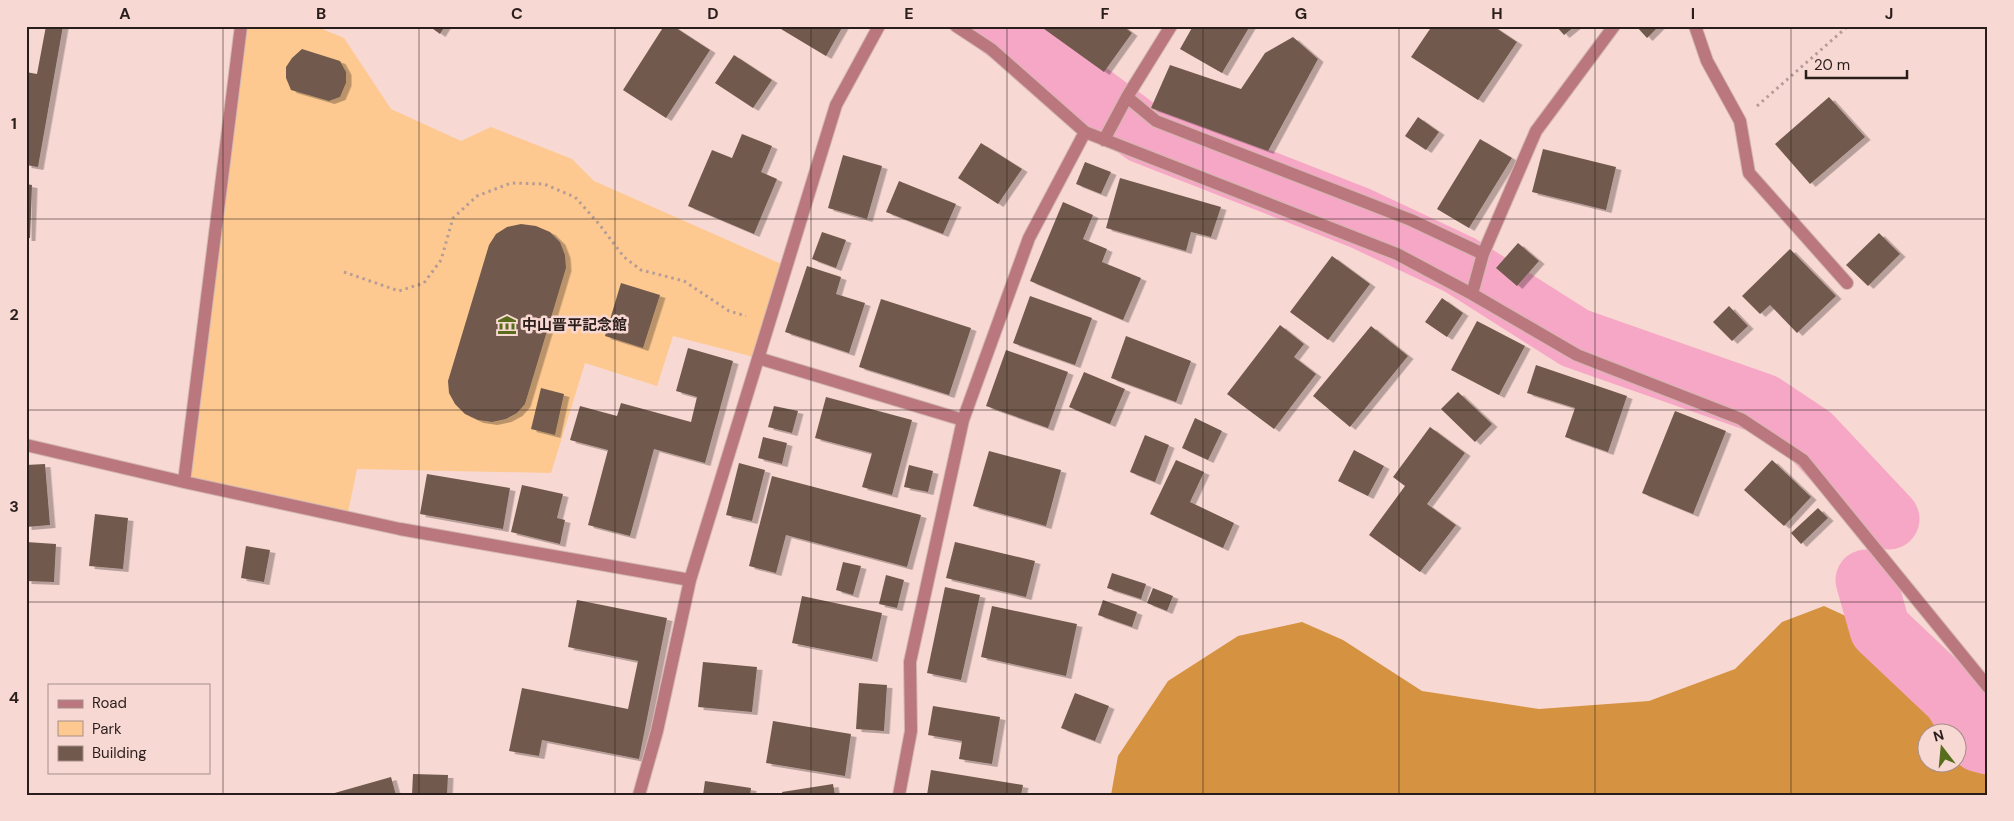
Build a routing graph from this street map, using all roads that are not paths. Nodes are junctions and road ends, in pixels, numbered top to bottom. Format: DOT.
graph roads {
  1 [pos="241,26"];
  2 [pos="879,26"];
  3 [pos="956,26"];
  4 [pos="1170,26"];
  5 [pos="1614,26"];
  6 [pos="1696,26"];
  7 [pos="1127,97"];
  8 [pos="1085,132"];
  9 [pos="1105,139"];
  10 [pos="1483,254"];
  11 [pos="1847,283"];
  12 [pos="1473,292"];
  13 [pos="758,358"];
  14 [pos="963,420"];
  15 [pos="26,445"];
  16 [pos="184,482"];
  17 [pos="690,580"];
  18 [pos="1988,687"];
  19 [pos="639,795"];
  20 [pos="899,795"];
  1 -- 16 [label="street"];
  2 -- 13 [label="street"];
  3 -- 8 [label="street"];
  4 -- 7 [label="street"];
  5 -- 10 [label="street"];
  6 -- 11 [label="street"];
  7 -- 9 [label="street"];
  7 -- 10 [label="street"];
  8 -- 9 [label="street"];
  8 -- 14 [label="street"];
  9 -- 12 [label="street"];
  10 -- 12 [label="street"];
  12 -- 18 [label="street"];
  13 -- 14 [label="street"];
  13 -- 17 [label="street"];
  14 -- 20 [label="street"];
  15 -- 16 [label="street"];
  16 -- 17 [label="street"];
  17 -- 19 [label="street"];
}
